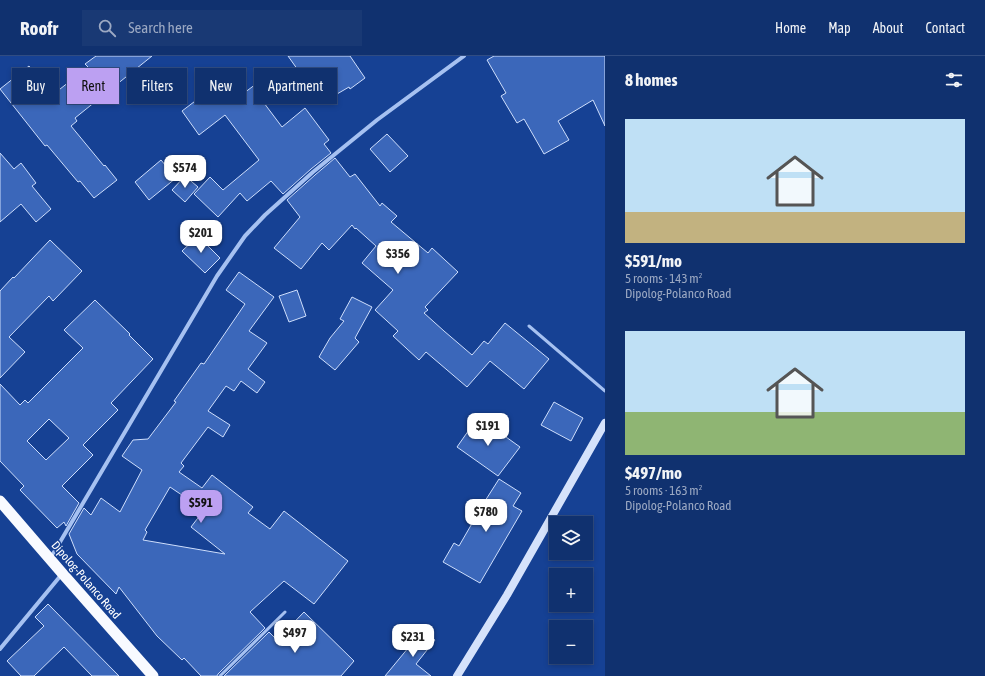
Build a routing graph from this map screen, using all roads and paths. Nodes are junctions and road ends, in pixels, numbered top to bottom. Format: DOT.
graph roads {
  1 [pos="464,56"];
  2 [pos="529,326"];
  3 [pos="605,391"];
  4 [pos="605,423"];
  5 [pos="0,501"];
  6 [pos="50,559"];
  7 [pos="62,573"];
  8 [pos="285,612"];
  9 [pos="0,649"];
  10 [pos="153,676"];
  11 [pos="220,676"];
  12 [pos="457,676"];
  1 -- 6 [label="street"];
  2 -- 3 [label="lane"];
  4 -- 12 [label="main road"];
  5 -- 6 [label="highway, Dipolog-Polanco Road"];
  6 -- 7 [label="highway, Dipolog-Polanco Road"];
  7 -- 9 [label="street"];
  7 -- 10 [label="highway, Dipolog-Polanco Road"];
  8 -- 11 [label="lane"];
}
